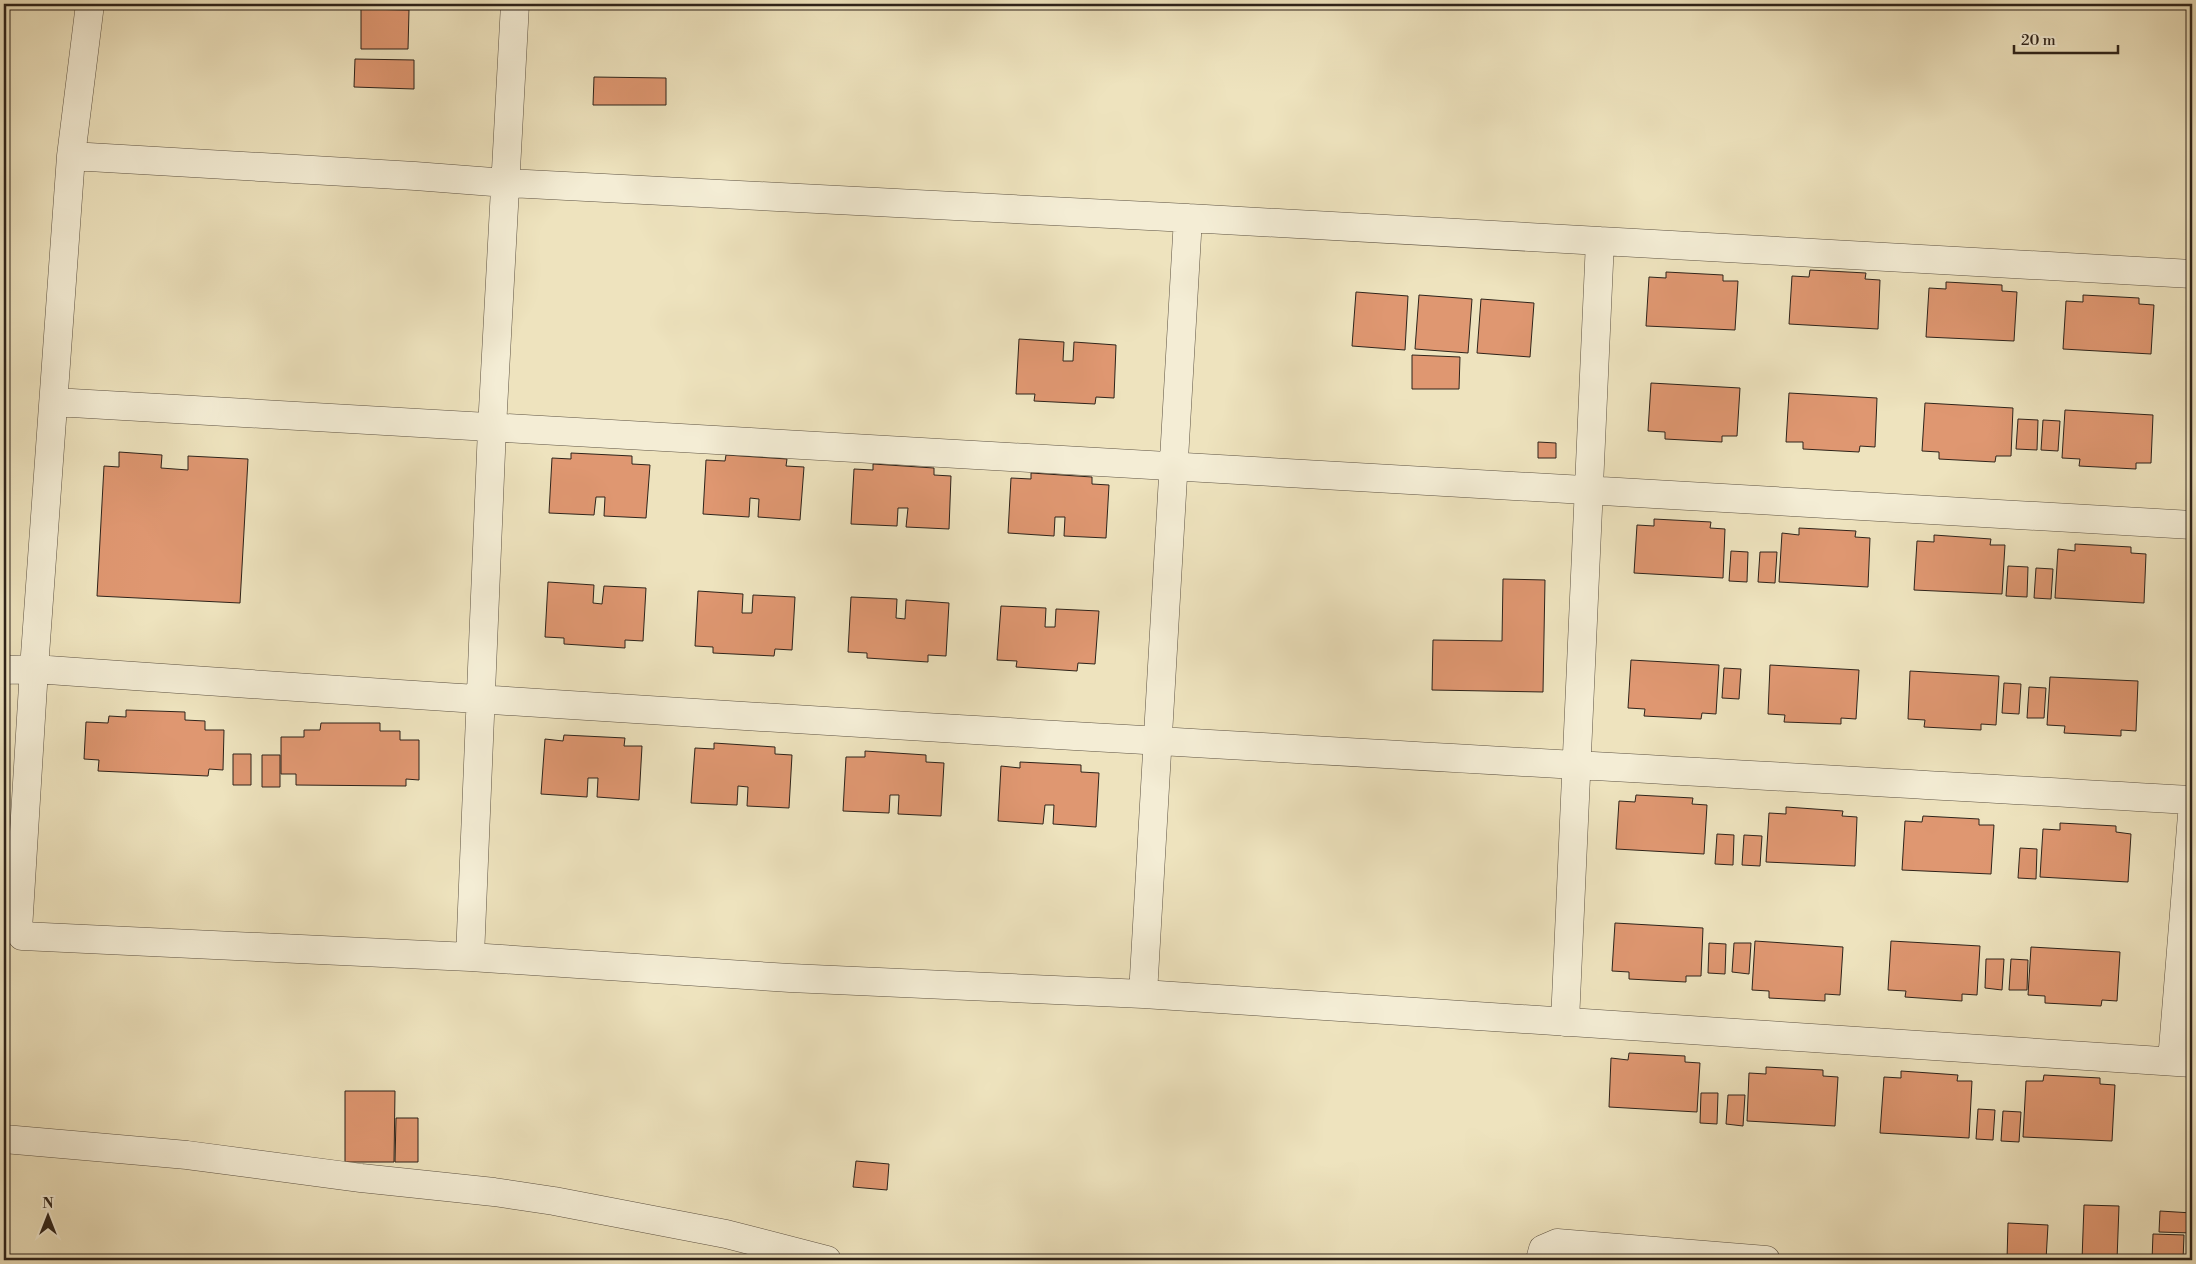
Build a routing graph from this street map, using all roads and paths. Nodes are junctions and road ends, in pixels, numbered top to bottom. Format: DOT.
graph roads {
  1 [pos="90,4"];
  2 [pos="515,4"];
  3 [pos="70,156"];
  4 [pos="506,183"];
  5 [pos="1188,218"];
  6 [pos="1600,241"];
  7 [pos="2192,274"];
  8 [pos="54,402"];
  9 [pos="492,428"];
  10 [pos="1173,468"];
  11 [pos="1588,491"];
  12 [pos="2192,526"];
  13 [pos="34,669"];
  14 [pos="4,670"];
  15 [pos="480,701"];
  16 [pos="1158,741"];
  17 [pos="1576,765"];
  18 [pos="2192,800"];
  19 [pos="2192,815"];
  20 [pos="470,958"];
  21 [pos="1143,994"];
  22 [pos="1565,1022"];
  23 [pos="2182,1062"];
  24 [pos="4,1139"];
  25 [pos="1690,1257"];
  26 [pos="827,1260"];
  27 [pos="1540,1260"];
  28 [pos="1766,1260"];
  1 -- 3 [label="street"];
  2 -- 4 [label="street"];
  3 -- 4 [label="street"];
  3 -- 8 [label="street"];
  4 -- 5 [label="street"];
  4 -- 9 [label="street"];
  5 -- 6 [label="street"];
  5 -- 10 [label="street"];
  6 -- 7 [label="street"];
  6 -- 11 [label="street"];
  8 -- 9 [label="street"];
  8 -- 13 [label="street"];
  9 -- 10 [label="street"];
  9 -- 15 [label="street"];
  10 -- 11 [label="street"];
  10 -- 16 [label="street"];
  11 -- 12 [label="street"];
  11 -- 17 [label="street"];
  13 -- 14 [label="street"];
  13 -- 15 [label="street"];
  13 -- 20 [label="street"];
  15 -- 16 [label="street"];
  15 -- 20 [label="street"];
  16 -- 17 [label="street"];
  16 -- 21 [label="street"];
  17 -- 18 [label="street"];
  17 -- 22 [label="street"];
  19 -- 23 [label="street"];
  20 -- 21 [label="street"];
  21 -- 22 [label="street"];
  22 -- 23 [label="street"];
  24 -- 26 [label="street"];
  25 -- 27 [label="street"];
  25 -- 28 [label="street"];
}
